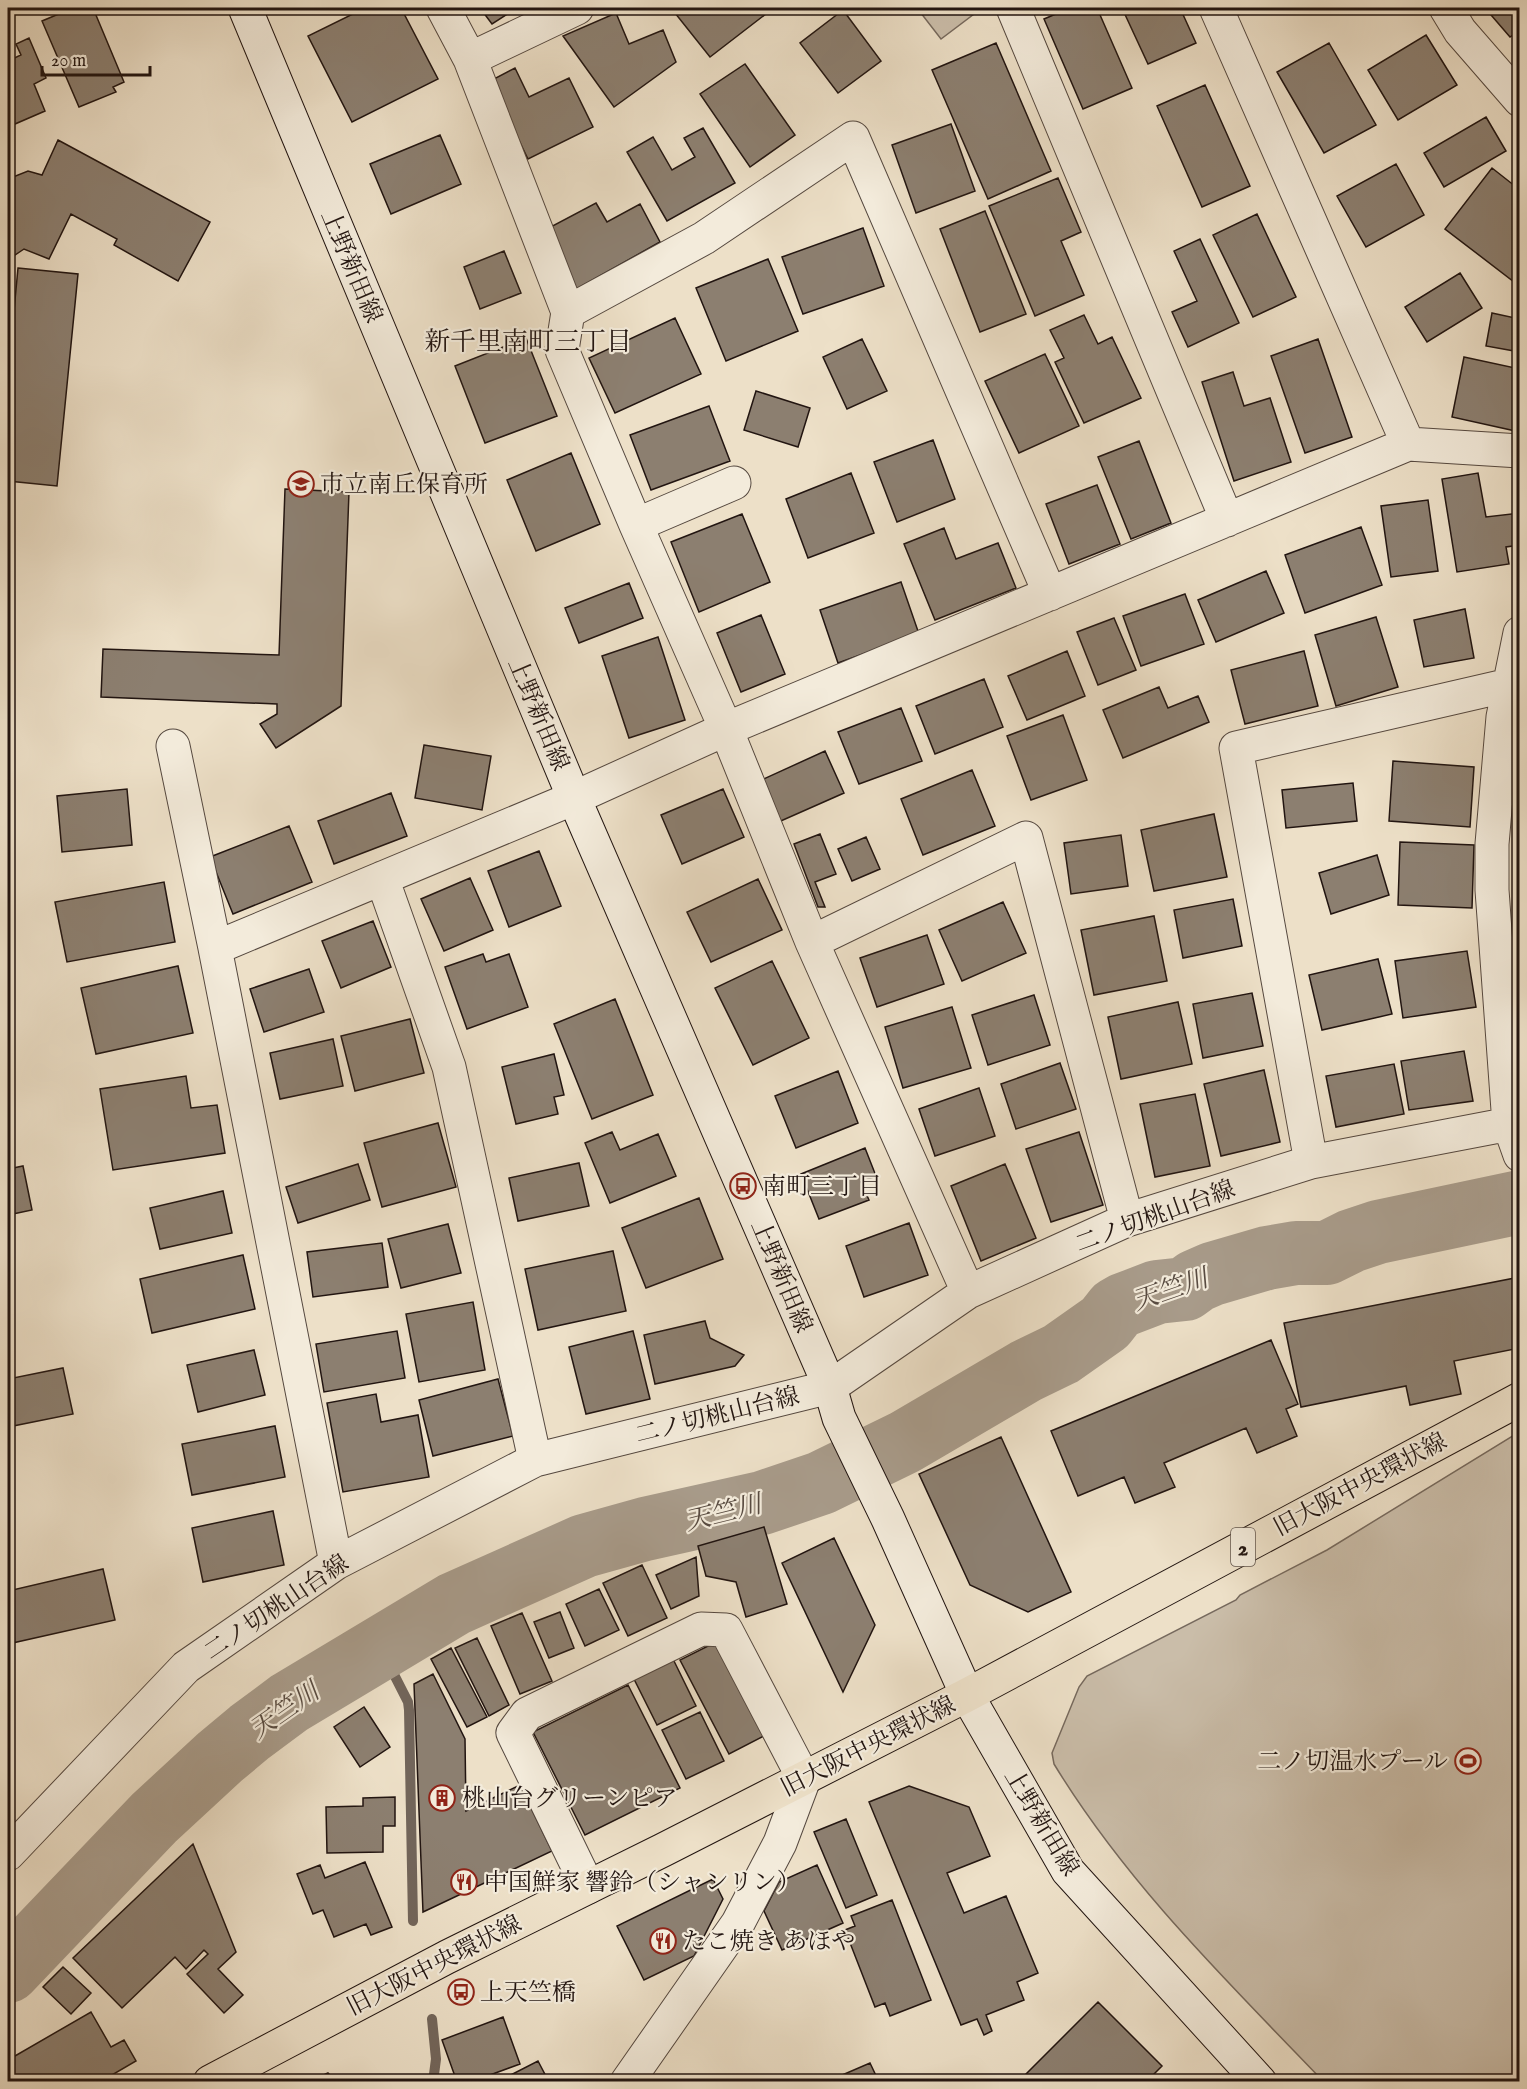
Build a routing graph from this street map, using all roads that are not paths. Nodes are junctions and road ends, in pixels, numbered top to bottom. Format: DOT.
graph roads {
  1 [pos="245,8"];
  2 [pos="443,8"];
  3 [pos="577,8"];
  4 [pos="1013,8"];
  5 [pos="1216,8"];
  6 [pos="1446,8"];
  7 [pos="470,59"];
  8 [pos="1520,100"];
  9 [pos="568,312"];
  10 [pos="1408,444"];
  11 [pos="1520,451"];
  12 [pos="734,483"];
  13 [pos="1227,520"];
  14 [pos="636,525"];
  15 [pos="1050,594"];
  16 [pos="1520,633"];
  17 [pos="1509,685"];
  18 [pos="726,729"];
  19 [pos="173,746"];
  20 [pos="574,798"];
  21 [pos="382,878"];
  22 [pos="812,942"];
  23 [pos="215,948"];
  24 [pos="1514,1123"];
  25 [pos="1520,1155"];
  26 [pos="1311,1162"];
  27 [pos="1127,1220"];
  28 [pos="968,1292"];
  29 [pos="830,1387"];
  30 [pos="1520,1399"];
  31 [pos="535,1460"];
  32 [pos="336,1563"];
  33 [pos="967,1695"];
  34 [pos="804,1779"];
  35 [pos="8,1854"];
  36 [pos="588,1887"];
  37 [pos="210,2082"];
  38 [pos="627,2082"];
  39 [pos="1260,2082"];
  1 -- 20 [label="street, 上野新田線"];
  2 -- 7 [label="street"];
  3 -- 7 [label="street"];
  4 -- 13 [label="street"];
  5 -- 10 [label="street"];
  6 -- 8 [label="street"];
  7 -- 9 [label="street"];
  9 -- 14 [label="street"];
  9 -- 15 [label="street"];
  10 -- 11 [label="street"];
  10 -- 13 [label="street"];
  12 -- 14 [label="street"];
  13 -- 15 [label="street"];
  14 -- 18 [label="street"];
  15 -- 18 [label="street"];
  16 -- 17 [label="street"];
  17 -- 24 [label="street"];
  17 -- 26 [label="street"];
  18 -- 20 [label="street"];
  18 -- 22 [label="street"];
  19 -- 23 [label="street"];
  20 -- 21 [label="street"];
  20 -- 29 [label="street, 上野新田線"];
  21 -- 23 [label="street"];
  21 -- 31 [label="street"];
  22 -- 27 [label="street"];
  22 -- 28 [label="street"];
  23 -- 32 [label="street"];
  24 -- 25 [label="street"];
  24 -- 26 [label="street, 二ノ切桃山台線"];
  26 -- 27 [label="street, 二ノ切桃山台線"];
  27 -- 28 [label="street, 二ノ切桃山台線"];
  28 -- 29 [label="street, 二ノ切桃山台線"];
  29 -- 31 [label="street, 二ノ切桃山台線"];
  29 -- 33 [label="street, 上野新田線"];
  30 -- 33 [label="main road, 旧大阪中央環状線 / 2"];
  31 -- 32 [label="street, 二ノ切桃山台線"];
  32 -- 35 [label="street, 二ノ切桃山台線"];
  33 -- 34 [label="main road, 旧大阪中央環状線 / 2"];
  33 -- 39 [label="street, 上野新田線"];
  34 -- 36 [label="main road, 旧大阪中央環状線 / 2"];
  34 -- 36 [label="street"];
  34 -- 38 [label="street"];
  36 -- 37 [label="main road, 旧大阪中央環状線 / 2"];
}
